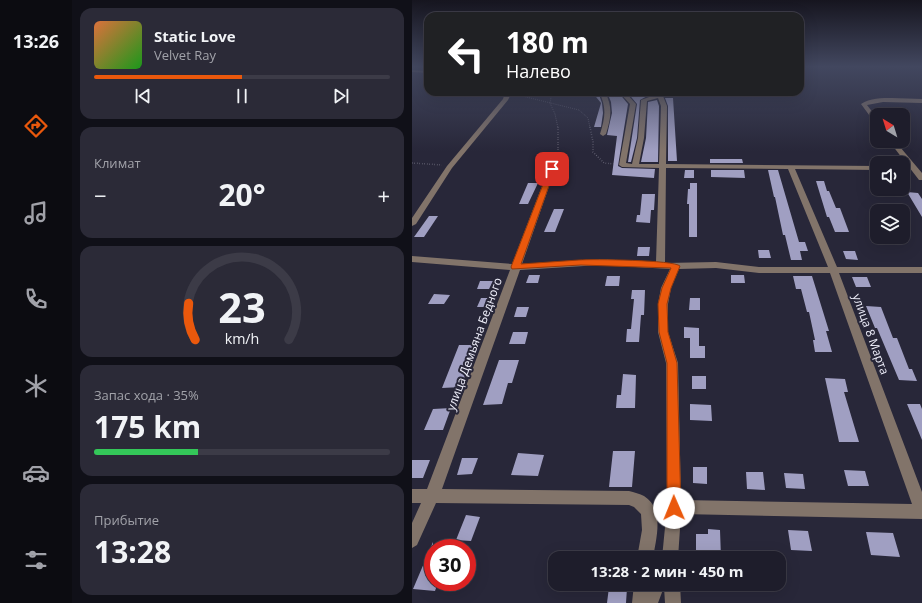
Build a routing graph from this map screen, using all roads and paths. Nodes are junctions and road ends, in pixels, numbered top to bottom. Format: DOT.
graph roads {
  1 [pos="506,96"];
  2 [pos="520,96"];
  3 [pos="551,96"];
  4 [pos="604,96"];
  5 [pos="626,96"];
  6 [pos="656,96"];
  7 [pos="660,96"];
  8 [pos="922,101"];
  9 [pos="550,103"];
  10 [pos="870,112"];
  11 [pos="603,134"];
  12 [pos="898,148"];
  13 [pos="557,155"];
  14 [pos="412,163"];
  15 [pos="622,165"];
  16 [pos="635,166"];
  17 [pos="450,167"];
  18 [pos="663,167"];
  19 [pos="791,168"];
  20 [pos="870,168"];
  21 [pos="918,169"];
  22 [pos="922,178"];
  23 [pos="412,224"];
  24 [pos="412,259"];
  25 [pos="660,264"];
  26 [pos="676,266"];
  27 [pos="515,267"];
  28 [pos="833,269"];
  29 [pos="922,270"];
  30 [pos="412,496"];
  31 [pos="432,496"];
  32 [pos="674,508"];
  33 [pos="922,512"];
  34 [pos="412,540"];
  35 [pos="646,551"];
  36 [pos="670,551"];
  37 [pos="641,591"];
  38 [pos="654,591"];
  39 [pos="672,591"];
  40 [pos="640,603"];
  41 [pos="650,603"];
  42 [pos="673,603"];
  1 -- 17 [label="street"];
  2 -- 9 [label="path"];
  3 -- 9 [label="path"];
  4 -- 11 [label="street"];
  5 -- 15 [label="street"];
  6 -- 16 [label="street"];
  7 -- 18 [label="street"];
  8 -- 10 [label="street"];
  9 -- 13 [label="path"];
  9 -- 15 [label="path"];
  12 -- 21 [label="street"];
  13 -- 27 [label="street, улица Демьяна Бедного"];
  14 -- 17 [label="path"];
  15 -- 16 [label="street"];
  16 -- 18 [label="street"];
  17 -- 23 [label="street"];
  18 -- 19 [label="street"];
  18 -- 25 [label="street"];
  19 -- 20 [label="street"];
  19 -- 28 [label="street, улица 8 Марта"];
  21 -- 22 [label="street"];
  24 -- 27 [label="street"];
  25 -- 26 [label="street"];
  25 -- 27 [label="street"];
  26 -- 28 [label="street"];
  26 -- 32 [label="street"];
  27 -- 31 [label="street, улица Демьяна Бедного"];
  28 -- 29 [label="street"];
  28 -- 33 [label="street, улица 8 Марта"];
  30 -- 31 [label="street"];
  31 -- 34 [label="street, улица Демьяна Бедного"];
  31 -- 35 [label="street"];
  32 -- 33 [label="street"];
  32 -- 36 [label="street"];
  37 -- 40 [label="street"];
  38 -- 41 [label="street"];
  39 -- 42 [label="street"];
}
